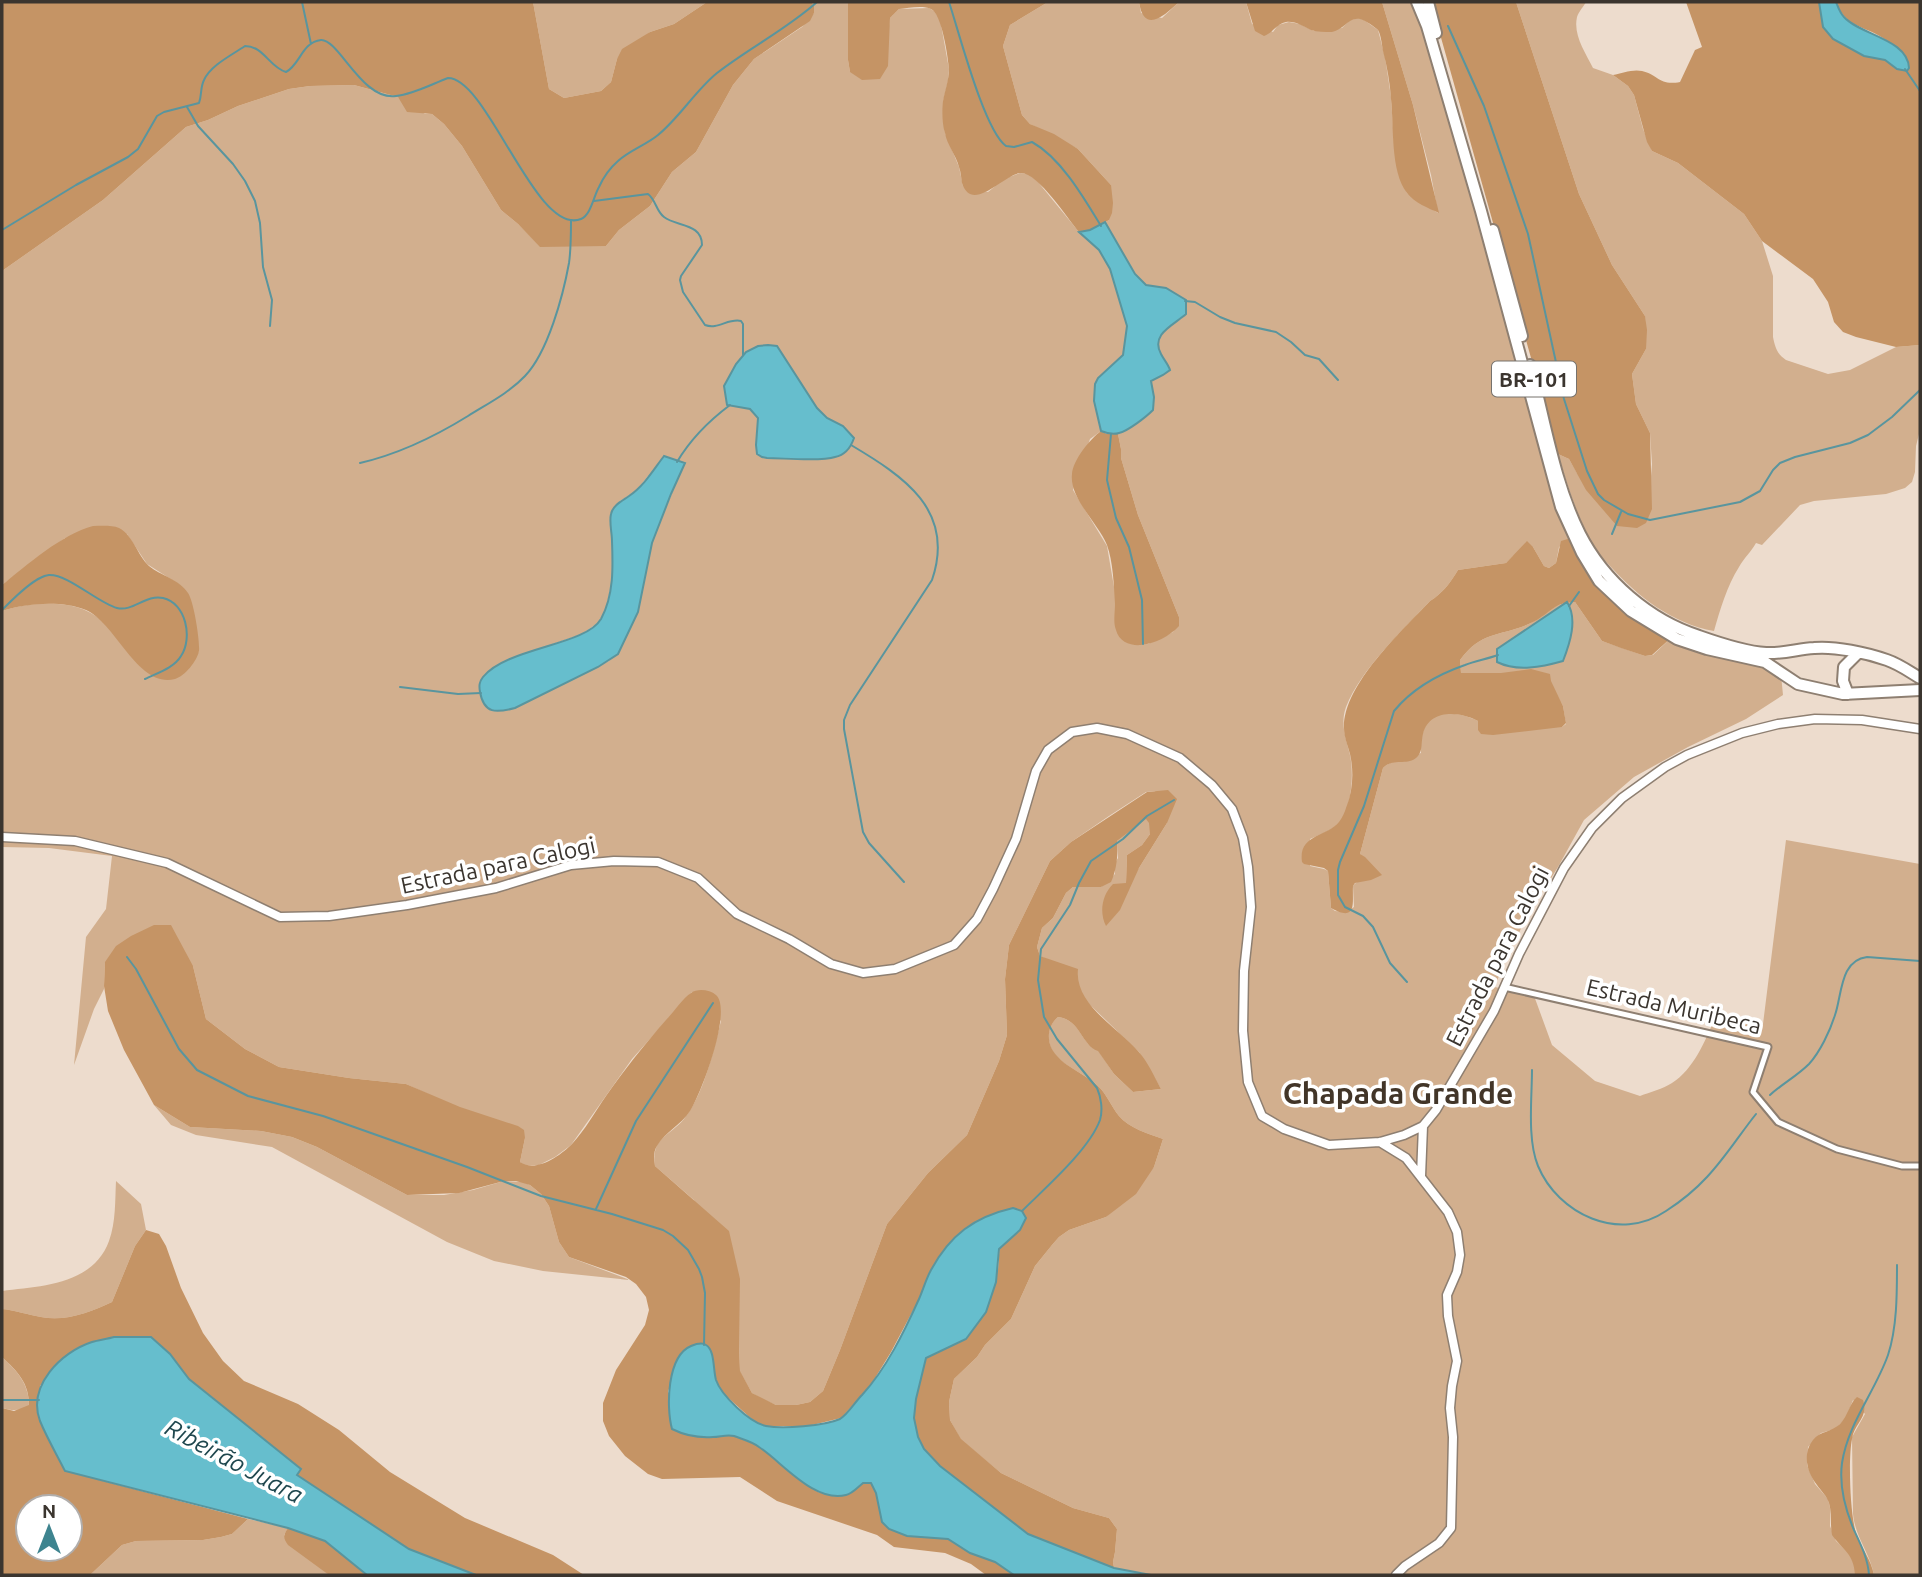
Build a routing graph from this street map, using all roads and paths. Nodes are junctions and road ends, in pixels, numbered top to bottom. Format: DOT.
graph roads {
  1 [pos="1418,2"];
  2 [pos="1428,2"];
  3 [pos="1858,653"];
  4 [pos="1920,678"];
  5 [pos="1920,690"];
  6 [pos="1848,694"];
  7 [pos="1920,729"];
  8 [pos="2,837"];
  9 [pos="1504,987"];
  10 [pos="1423,1126"];
  11 [pos="1380,1142"];
  12 [pos="1920,1166"];
  13 [pos="1420,1176"];
  14 [pos="1396,1575"];
  1 -- 6 [label="highway, BR-101"];
  2 -- 3 [label="highway, BR-101"];
  3 -- 4 [label="highway, BR-101"];
  3 -- 6 [label="highway"];
  5 -- 6 [label="highway, BR-101"];
  7 -- 9 [label="street, Estrada para Calogi"];
  8 -- 11 [label="street, Estrada para Calogi"];
  9 -- 10 [label="street, Estrada para Calogi"];
  9 -- 12 [label="street, Estrada Muribeca"];
  10 -- 11 [label="street, Estrada para Calogi"];
  10 -- 13 [label="street"];
  11 -- 13 [label="street"];
  13 -- 14 [label="street"];
}
